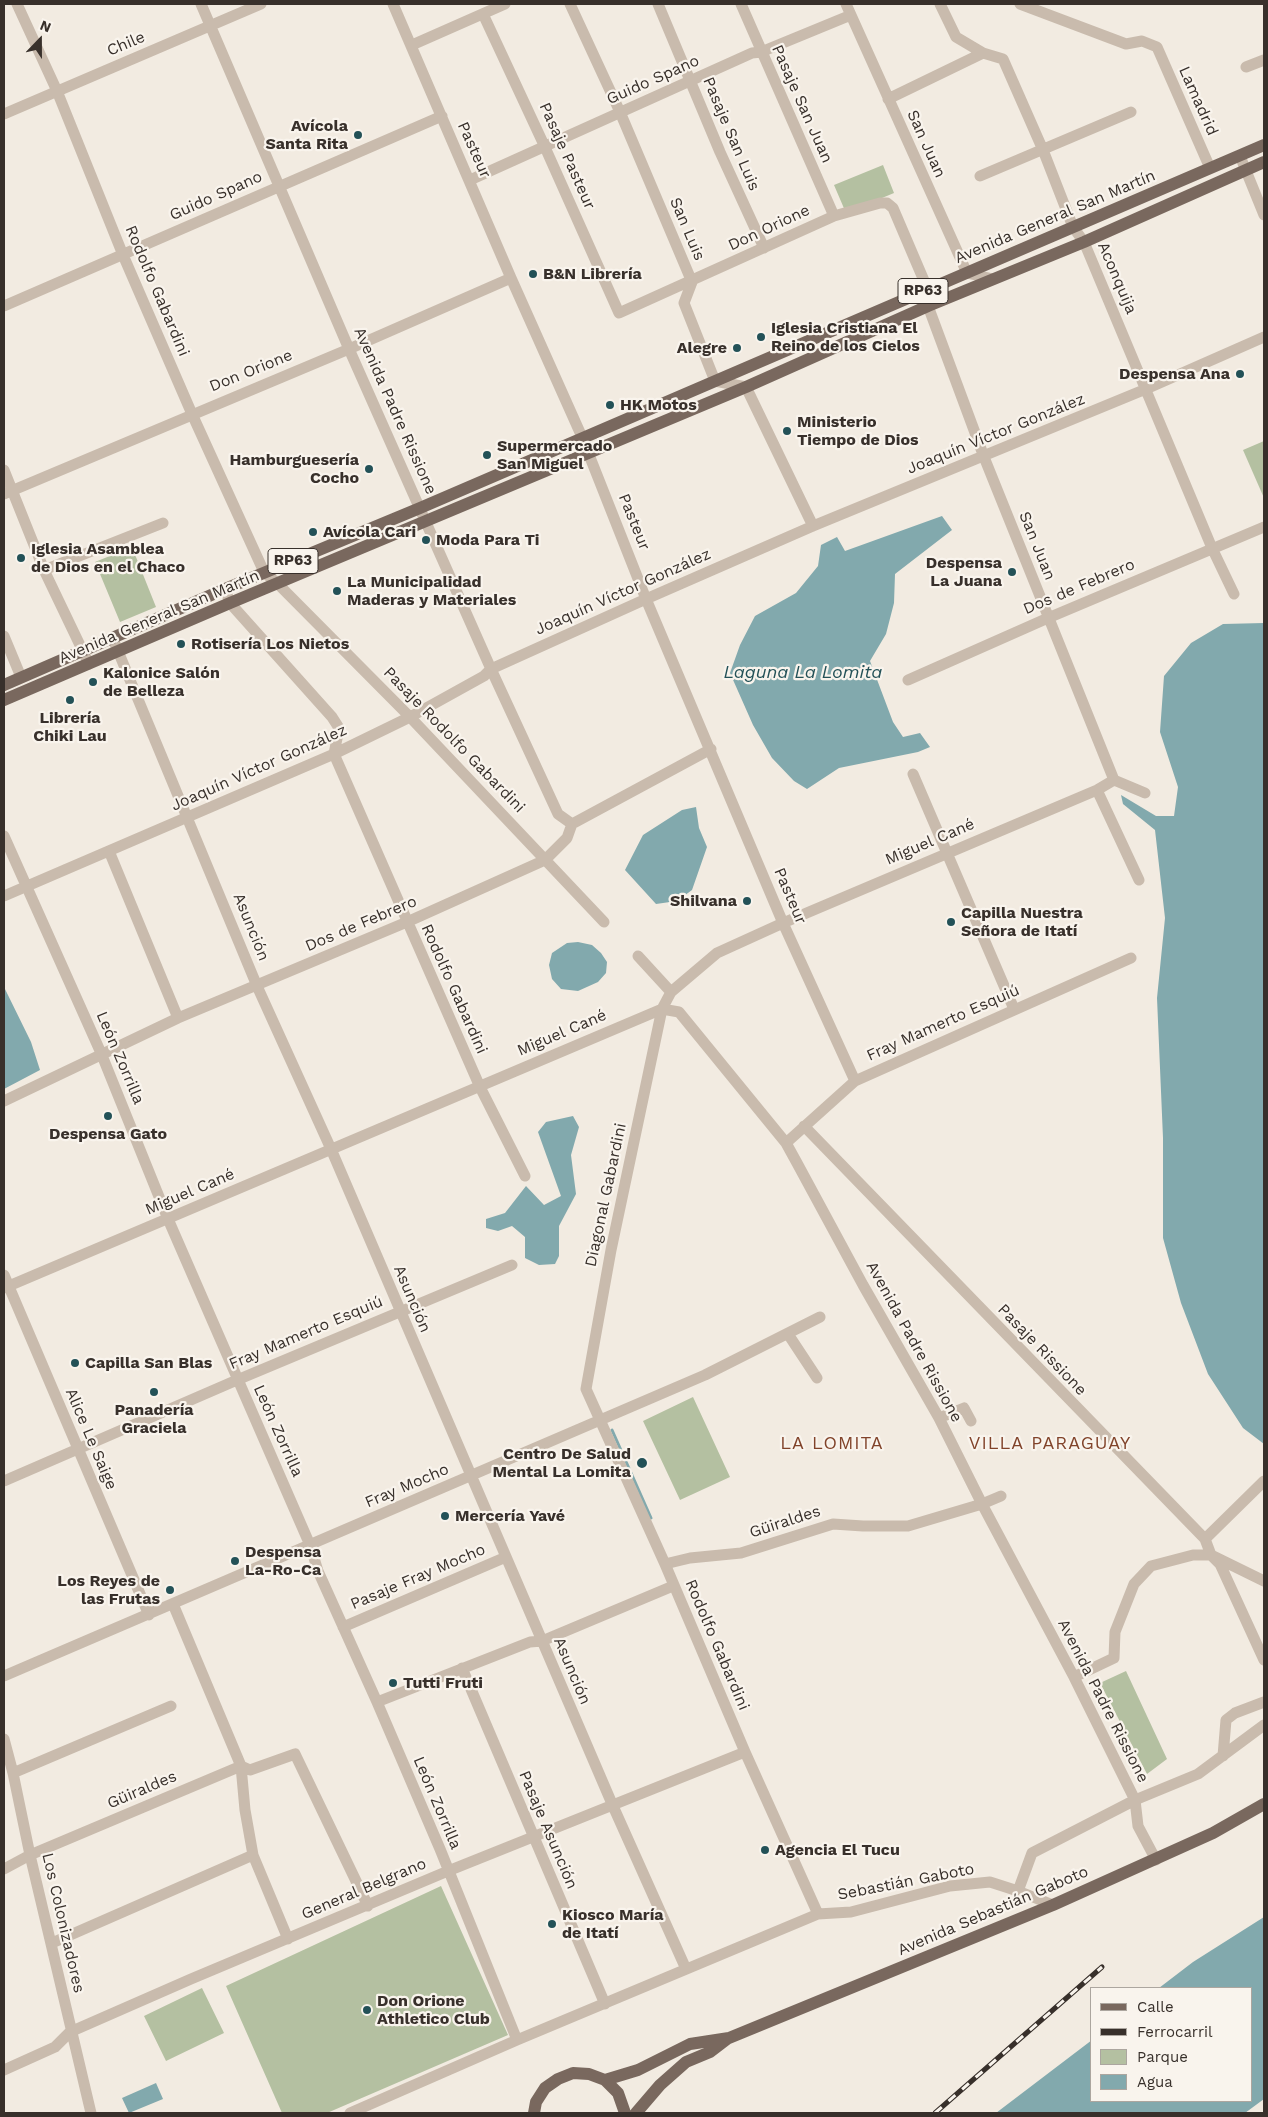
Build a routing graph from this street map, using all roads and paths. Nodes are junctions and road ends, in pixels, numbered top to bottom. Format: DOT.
graph roads {
  1 [pos="17,4"];
  2 [pos="201,4"];
  3 [pos="261,4"];
  4 [pos="393,4"];
  5 [pos="505,4"];
  6 [pos="570,4"];
  7 [pos="658,4"];
  8 [pos="741,4"];
  9 [pos="940,4"];
  10 [pos="1020,4"];
  11 [pos="849,9"];
  12 [pos="482,14"];
  13 [pos="210,26"];
  14 [pos="412,45"];
  15 [pos="761,52"];
  16 [pos="983,53"];
  17 [pos="1264,60"];
  18 [pos="1246,67"];
  19 [pos="691,81"];
  20 [pos="56,91"];
  21 [pos="888,99"];
  22 [pos="620,112"];
  23 [pos="1131,112"];
  24 [pos="4,114"];
  25 [pos="442,116"];
  26 [pos="544,145"];
  27 [pos="1264,145"];
  28 [pos="1043,150"];
  29 [pos="1240,156"];
  30 [pos="1264,162"];
  31 [pos="1210,168"];
  32 [pos="1246,170"];
  33 [pos="980,176"];
  34 [pos="470,180"];
  35 [pos="280,186"];
  36 [pos="1264,215"];
  37 [pos="834,216"];
  38 [pos="1073,227"];
  39 [pos="1084,242"];
  40 [pos="764,248"];
  41 [pos="123,255"];
  42 [pos="967,273"];
  43 [pos="511,278"];
  44 [pos="993,279"];
  45 [pos="692,282"];
  46 [pos="928,290"];
  47 [pos="4,306"];
  48 [pos="928,306"];
  49 [pos="619,313"];
  50 [pos="1264,337"];
  51 [pos="349,349"];
  52 [pos="715,381"];
  53 [pos="746,387"];
  54 [pos="1146,390"];
  55 [pos="192,414"];
  56 [pos="582,437"];
  57 [pos="588,453"];
  58 [pos="984,457"];
  59 [pos="4,470"];
  60 [pos="8,492"];
  61 [pos="420,508"];
  62 [pos="426,521"];
  63 [pos="163,523"];
  64 [pos="813,526"];
  65 [pos="1264,527"];
  66 [pos="1212,548"];
  67 [pos="44,570"];
  68 [pos="264,572"];
  69 [pos="278,584"];
  70 [pos="225,589"];
  71 [pos="1234,594"];
  72 [pos="646,599"];
  73 [pos="230,603"];
  74 [pos="1048,618"];
  75 [pos="4,636"];
  76 [pos="113,639"];
  77 [pos="84,652"];
  78 [pos="119,652"];
  79 [pos="89,664"];
  80 [pos="491,669"];
  81 [pos="21,677"];
  82 [pos="908,680"];
  83 [pos="4,685"];
  84 [pos="4,700"];
  85 [pos="410,716"];
  86 [pos="711,749"];
  87 [pos="334,754"];
  88 [pos="913,774"];
  89 [pos="1114,780"];
  90 [pos="1097,790"];
  91 [pos="1144,794"];
  92 [pos="188,818"];
  93 [pos="572,824"];
  94 [pos="4,836"];
  95 [pos="109,851"];
  96 [pos="948,852"];
  97 [pos="545,860"];
  98 [pos="1140,880"];
  99 [pos="25,886"];
  100 [pos="4,896"];
  101 [pos="407,922"];
  102 [pos="604,922"];
  103 [pos="783,923"];
  104 [pos="638,956"];
  105 [pos="1131,958"];
  106 [pos="257,986"];
  107 [pos="671,992"];
  108 [pos="662,1009"];
  109 [pos="1014,1009"];
  110 [pos="178,1018"];
  111 [pos="101,1053"];
  112 [pos="855,1081"];
  113 [pos="480,1087"];
  114 [pos="4,1101"];
  115 [pos="804,1126"];
  116 [pos="786,1143"];
  117 [pos="331,1149"];
  118 [pos="525,1176"];
  119 [pos="168,1218"];
  120 [pos="512,1265"];
  121 [pos="4,1274"];
  122 [pos="6,1287"];
  123 [pos="400,1312"];
  124 [pos="820,1317"];
  125 [pos="788,1334"];
  126 [pos="817,1378"];
  127 [pos="238,1380"];
  128 [pos="586,1389"];
  129 [pos="939,1418"];
  130 [pos="600,1420"];
  131 [pos="971,1422"];
  132 [pos="77,1448"];
  133 [pos="472,1476"];
  134 [pos="1264,1480"];
  135 [pos="4,1481"];
  136 [pos="1001,1496"];
  137 [pos="982,1504"];
  138 [pos="1205,1540"];
  139 [pos="310,1545"];
  140 [pos="1210,1555"];
  141 [pos="506,1557"];
  142 [pos="665,1564"];
  143 [pos="1264,1581"];
  144 [pos="673,1586"];
  145 [pos="173,1604"];
  146 [pos="149,1615"];
  147 [pos="343,1627"];
  148 [pos="542,1641"];
  149 [pos="1264,1660"];
  150 [pos="462,1668"];
  151 [pos="4,1676"];
  152 [pos="1074,1677"];
  153 [pos="377,1702"];
  154 [pos="1264,1702"];
  155 [pos="171,1706"];
  156 [pos="1264,1725"];
  157 [pos="4,1739"];
  158 [pos="744,1752"];
  159 [pos="1224,1756"];
  160 [pos="241,1766"];
  161 [pos="14,1773"];
  162 [pos="1135,1800"];
  163 [pos="1264,1804"];
  164 [pos="613,1806"];
  165 [pos="533,1838"];
  166 [pos="30,1855"];
  167 [pos="253,1855"];
  168 [pos="1156,1860"];
  169 [pos="4,1869"];
  170 [pos="448,1871"];
  171 [pos="1018,1891"];
  172 [pos="1053,1905"];
  173 [pos="368,1906"];
  174 [pos="818,1914"];
  175 [pos="288,1939"];
  176 [pos="52,1943"];
  177 [pos="686,1969"];
  178 [pos="605,2004"];
  179 [pos="70,2032"];
  180 [pos="729,2038"];
  181 [pos="517,2040"];
  182 [pos="4,2070"];
  183 [pos="605,2080"];
  184 [pos="91,2113"];
  185 [pos="350,2113"];
  186 [pos="534,2113"];
  187 [pos="625,2113"];
  188 [pos="636,2113"];
  1 -- 20 [label="street, Rodolfo Gabardini"];
  2 -- 13 [label="street, Avenida Padre Rissione"];
  3 -- 13 [label="street, Chile"];
  4 -- 14 [label="street, Pasteur"];
  5 -- 12 [label="street"];
  6 -- 22 [label="street, San Luis"];
  7 -- 19 [label="street, Pasaje San Luis"];
  8 -- 15 [label="street, Pasaje San Juan"];
  9 -- 16 [label="street, Aconquija"];
  10 -- 31 [label="street, Lamadrid"];
  11 -- 15 [label="street, Guido Spano"];
  11 -- 21 [label="street, San Juan"];
  12 -- 14 [label="street"];
  12 -- 26 [label="street, Pasaje Pasteur"];
  13 -- 20 [label="street, Chile"];
  13 -- 35 [label="street, Avenida Padre Rissione"];
  14 -- 25 [label="street, Pasteur"];
  15 -- 19 [label="street, Guido Spano"];
  15 -- 37 [label="street, Pasaje San Juan"];
  16 -- 21 [label="street"];
  16 -- 28 [label="street, Aconquija"];
  17 -- 18 [label="street"];
  19 -- 22 [label="street, Guido Spano"];
  19 -- 40 [label="street, Pasaje San Luis"];
  20 -- 24 [label="street, Chile"];
  20 -- 41 [label="street, Rodolfo Gabardini"];
  21 -- 42 [label="street, San Juan"];
  22 -- 26 [label="street, Guido Spano"];
  22 -- 45 [label="street, San Luis"];
  23 -- 28 [label="street"];
  25 -- 34 [label="street, Pasteur"];
  25 -- 35 [label="street, Guido Spano"];
  26 -- 34 [label="street, Guido Spano"];
  26 -- 49 [label="street, Pasaje Pasteur"];
  27 -- 29 [label="main road, Avenida General San Martín / RP63"];
  28 -- 33 [label="street"];
  28 -- 38 [label="street, Aconquija"];
  29 -- 31 [label="main road, Avenida General San Martín / RP63"];
  29 -- 32 [label="street"];
  30 -- 32 [label="main road, Avenida General San Martín / RP63"];
  31 -- 38 [label="main road, Avenida General San Martín / RP63"];
  32 -- 36 [label="street"];
  32 -- 39 [label="main road, Avenida General San Martín / RP63"];
  34 -- 43 [label="street, Pasteur"];
  35 -- 41 [label="street, Guido Spano"];
  35 -- 51 [label="street, Avenida Padre Rissione"];
  37 -- 40 [label="street, Don Orione"];
  37 -- 46 [label="street, Don Orione"];
  38 -- 39 [label="street, Aconquija"];
  38 -- 42 [label="main road, Avenida General San Martín / RP63"];
  39 -- 44 [label="main road, Avenida General San Martín / RP63"];
  39 -- 54 [label="street, Aconquija"];
  40 -- 45 [label="street, Don Orione"];
  41 -- 47 [label="street, Guido Spano"];
  41 -- 55 [label="street, Rodolfo Gabardini"];
  42 -- 44 [label="street"];
  42 -- 46 [label="main road, Avenida General San Martín / RP63"];
  43 -- 51 [label="street, Don Orione"];
  43 -- 56 [label="street, Pasteur"];
  44 -- 48 [label="main road, Avenida General San Martín / RP63"];
  45 -- 49 [label="street, Don Orione"];
  45 -- 52 [label="street, San Luis"];
  46 -- 48 [label="street, San Juan"];
  46 -- 52 [label="main road, Avenida General San Martín / RP63"];
  48 -- 53 [label="main road, Avenida General San Martín / RP63"];
  48 -- 58 [label="street, San Juan"];
  50 -- 54 [label="street, Joaquín Víctor González"];
  51 -- 55 [label="street, Don Orione"];
  51 -- 61 [label="street, Avenida Padre Rissione"];
  52 -- 53 [label="street"];
  52 -- 56 [label="main road, Avenida General San Martín / RP63"];
  53 -- 57 [label="main road, Avenida General San Martín / RP63"];
  53 -- 64 [label="street"];
  54 -- 58 [label="street, Joaquín Víctor González"];
  54 -- 66 [label="street, Aconquija"];
  55 -- 60 [label="street, Don Orione"];
  55 -- 68 [label="street, Rodolfo Gabardini"];
  56 -- 57 [label="street, Pasteur"];
  56 -- 61 [label="main road, Avenida General San Martín / RP63"];
  57 -- 62 [label="main road, Avenida General San Martín / RP63"];
  57 -- 72 [label="street, Pasteur"];
  58 -- 64 [label="street, Joaquín Víctor González"];
  58 -- 74 [label="street, San Juan"];
  59 -- 60 [label="street"];
  60 -- 67 [label="street"];
  61 -- 62 [label="street, Avenida Padre Rissione"];
  61 -- 68 [label="main road, Avenida General San Martín / RP63"];
  62 -- 69 [label="main road, Avenida General San Martín / RP63"];
  62 -- 80 [label="street, Avenida Padre Rissione"];
  63 -- 67 [label="street"];
  64 -- 72 [label="street, Joaquín Víctor González"];
  65 -- 66 [label="street, Dos de Febrero"];
  66 -- 71 [label="street, Aconquija"];
  66 -- 74 [label="street, Dos de Febrero"];
  67 -- 77 [label="street"];
  68 -- 69 [label="street, Rodolfo Gabardini"];
  68 -- 70 [label="main road, Avenida General San Martín / RP63"];
  69 -- 73 [label="main road, Avenida General San Martín / RP63"];
  69 -- 85 [label="street, Pasaje Rodolfo Gabardini"];
  70 -- 73 [label="street"];
  70 -- 76 [label="main road, Avenida General San Martín / RP63"];
  72 -- 80 [label="street, Joaquín Víctor González"];
  72 -- 86 [label="street, Pasteur"];
  73 -- 78 [label="main road, Avenida General San Martín / RP63"];
  73 -- 87 [label="street"];
  74 -- 82 [label="street, Dos de Febrero"];
  74 -- 89 [label="street, San Juan"];
  75 -- 81 [label="street"];
  76 -- 77 [label="main road, Avenida General San Martín / RP63"];
  76 -- 78 [label="street, Asunción"];
  77 -- 79 [label="street"];
  77 -- 81 [label="main road, Avenida General San Martín / RP63"];
  78 -- 79 [label="main road, Avenida General San Martín / RP63"];
  78 -- 92 [label="street, Asunción"];
  79 -- 84 [label="main road, Avenida General San Martín / RP63"];
  80 -- 85 [label="street, Joaquín Víctor González"];
  80 -- 93 [label="street, Avenida Padre Rissione"];
  81 -- 83 [label="main road, Avenida General San Martín / RP63"];
  85 -- 87 [label="street, Joaquín Víctor González"];
  85 -- 97 [label="street, Pasaje Rodolfo Gabardini"];
  86 -- 93 [label="street"];
  86 -- 103 [label="street, Pasteur"];
  87 -- 92 [label="street, Joaquín Víctor González"];
  87 -- 101 [label="street, Rodolfo Gabardini"];
  88 -- 96 [label="street"];
  89 -- 90 [label="street, Miguel Cané"];
  89 -- 91 [label="street"];
  90 -- 96 [label="street, Miguel Cané"];
  90 -- 98 [label="street"];
  92 -- 95 [label="street, Joaquín Víctor González"];
  92 -- 106 [label="street, Asunción"];
  93 -- 97 [label="street, Dos de Febrero"];
  94 -- 99 [label="street, León Zorrilla"];
  95 -- 99 [label="street, Joaquín Víctor González"];
  95 -- 110 [label="street"];
  96 -- 103 [label="street, Miguel Cané"];
  96 -- 109 [label="street"];
  97 -- 101 [label="street, Dos de Febrero"];
  97 -- 102 [label="street, Pasaje Rodolfo Gabardini"];
  99 -- 100 [label="street, Joaquín Víctor González"];
  99 -- 111 [label="street, León Zorrilla"];
  101 -- 106 [label="street, Dos de Febrero"];
  101 -- 113 [label="street, Rodolfo Gabardini"];
  103 -- 107 [label="street, Miguel Cané"];
  103 -- 112 [label="street, Pasteur"];
  104 -- 107 [label="street"];
  105 -- 109 [label="street, Fray Mamerto Esquiú"];
  106 -- 110 [label="street, Dos de Febrero"];
  106 -- 117 [label="street, Asunción"];
  107 -- 108 [label="street, Miguel Cané"];
  108 -- 113 [label="street, Miguel Cané"];
  108 -- 116 [label="street, Avenida Padre Rissione"];
  108 -- 128 [label="street, Diagonal Gabardini"];
  109 -- 112 [label="street, Fray Mamerto Esquiú"];
  110 -- 111 [label="street, Dos de Febrero"];
  111 -- 114 [label="street, Dos de Febrero"];
  111 -- 119 [label="street, León Zorrilla"];
  112 -- 115 [label="street, Fray Mamerto Esquiú"];
  113 -- 117 [label="street, Miguel Cané"];
  113 -- 118 [label="street, Rodolfo Gabardini"];
  115 -- 116 [label="street, Fray Mamerto Esquiú"];
  115 -- 138 [label="street, Pasaje Rissione"];
  116 -- 129 [label="street, Avenida Padre Rissione"];
  117 -- 119 [label="street, Miguel Cané"];
  117 -- 123 [label="street, Asunción"];
  119 -- 122 [label="street, Miguel Cané"];
  119 -- 127 [label="street, León Zorrilla"];
  120 -- 123 [label="street, Fray Mamerto Esquiú"];
  121 -- 122 [label="street, Alice Le Saige"];
  122 -- 132 [label="street, Alice Le Saige"];
  123 -- 127 [label="street, Fray Mamerto Esquiú"];
  123 -- 133 [label="street, Asunción"];
  124 -- 125 [label="street, Fray Mocho"];
  125 -- 126 [label="street"];
  125 -- 130 [label="street, Fray Mocho"];
  127 -- 132 [label="street, Fray Mamerto Esquiú"];
  127 -- 139 [label="street, León Zorrilla"];
  128 -- 130 [label="street, Rodolfo Gabardini"];
  129 -- 131 [label="street"];
  129 -- 137 [label="street, Avenida Padre Rissione"];
  130 -- 133 [label="street, Fray Mocho"];
  130 -- 142 [label="street, Rodolfo Gabardini"];
  132 -- 135 [label="street, Fray Mamerto Esquiú"];
  132 -- 146 [label="street, Alice Le Saige"];
  133 -- 139 [label="street, Fray Mocho"];
  133 -- 141 [label="street, Asunción"];
  134 -- 138 [label="street"];
  136 -- 137 [label="street, Güiraldes"];
  137 -- 142 [label="street, Güiraldes"];
  137 -- 152 [label="street, Avenida Padre Rissione"];
  138 -- 140 [label="street, Pasaje Rissione"];
  139 -- 145 [label="street, Fray Mocho"];
  139 -- 147 [label="street, León Zorrilla"];
  140 -- 143 [label="street"];
  140 -- 149 [label="street, Pasaje Rissione"];
  140 -- 152 [label="street"];
  141 -- 147 [label="street, Pasaje Fray Mocho"];
  141 -- 148 [label="street, Asunción"];
  142 -- 144 [label="street, Rodolfo Gabardini"];
  144 -- 148 [label="street"];
  144 -- 158 [label="street, Rodolfo Gabardini"];
  145 -- 146 [label="street, Fray Mocho"];
  145 -- 160 [label="street"];
  146 -- 151 [label="street, Fray Mocho"];
  147 -- 153 [label="street, León Zorrilla"];
  148 -- 150 [label="street"];
  148 -- 164 [label="street, Asunción"];
  150 -- 153 [label="street"];
  150 -- 165 [label="street, Pasaje Asunción"];
  152 -- 162 [label="street, Avenida Padre Rissione"];
  153 -- 170 [label="street, León Zorrilla"];
  154 -- 159 [label="street"];
  155 -- 161 [label="street"];
  156 -- 159 [label="street"];
  157 -- 161 [label="street, Los Colonizadores"];
  158 -- 164 [label="street, General Belgrano"];
  158 -- 174 [label="street, Rodolfo Gabardini"];
  159 -- 162 [label="street"];
  160 -- 166 [label="street, Güiraldes"];
  160 -- 167 [label="street"];
  160 -- 173 [label="street, Güiraldes"];
  161 -- 166 [label="street, Los Colonizadores"];
  162 -- 168 [label="street, Avenida Padre Rissione"];
  162 -- 171 [label="street"];
  163 -- 168 [label="main road, Avenida Sebastián Gaboto"];
  164 -- 165 [label="street, General Belgrano"];
  164 -- 177 [label="street, Asunción"];
  165 -- 170 [label="street, General Belgrano"];
  165 -- 178 [label="street, Pasaje Asunción"];
  166 -- 169 [label="street, Güiraldes"];
  166 -- 176 [label="street, Los Colonizadores"];
  167 -- 175 [label="street"];
  167 -- 176 [label="street"];
  168 -- 172 [label="main road, Avenida Sebastián Gaboto"];
  170 -- 173 [label="street, General Belgrano"];
  170 -- 181 [label="street, León Zorrilla"];
  171 -- 172 [label="street, Sebastián Gaboto"];
  171 -- 174 [label="street, Sebastián Gaboto"];
  172 -- 180 [label="main road, Avenida Sebastián Gaboto"];
  173 -- 175 [label="street, General Belgrano"];
  174 -- 177 [label="street, Sebastián Gaboto"];
  175 -- 179 [label="street, General Belgrano"];
  176 -- 179 [label="street, Los Colonizadores"];
  177 -- 178 [label="street, Sebastián Gaboto"];
  178 -- 181 [label="street, Sebastián Gaboto"];
  179 -- 182 [label="street, General Belgrano"];
  179 -- 184 [label="street, Los Colonizadores"];
  180 -- 183 [label="main road, Avenida Sebastián Gaboto"];
  180 -- 188 [label="main road, Avenida Sebastián Gaboto"];
  181 -- 185 [label="street"];
  183 -- 186 [label="main road"];
  183 -- 187 [label="main road"];
}
